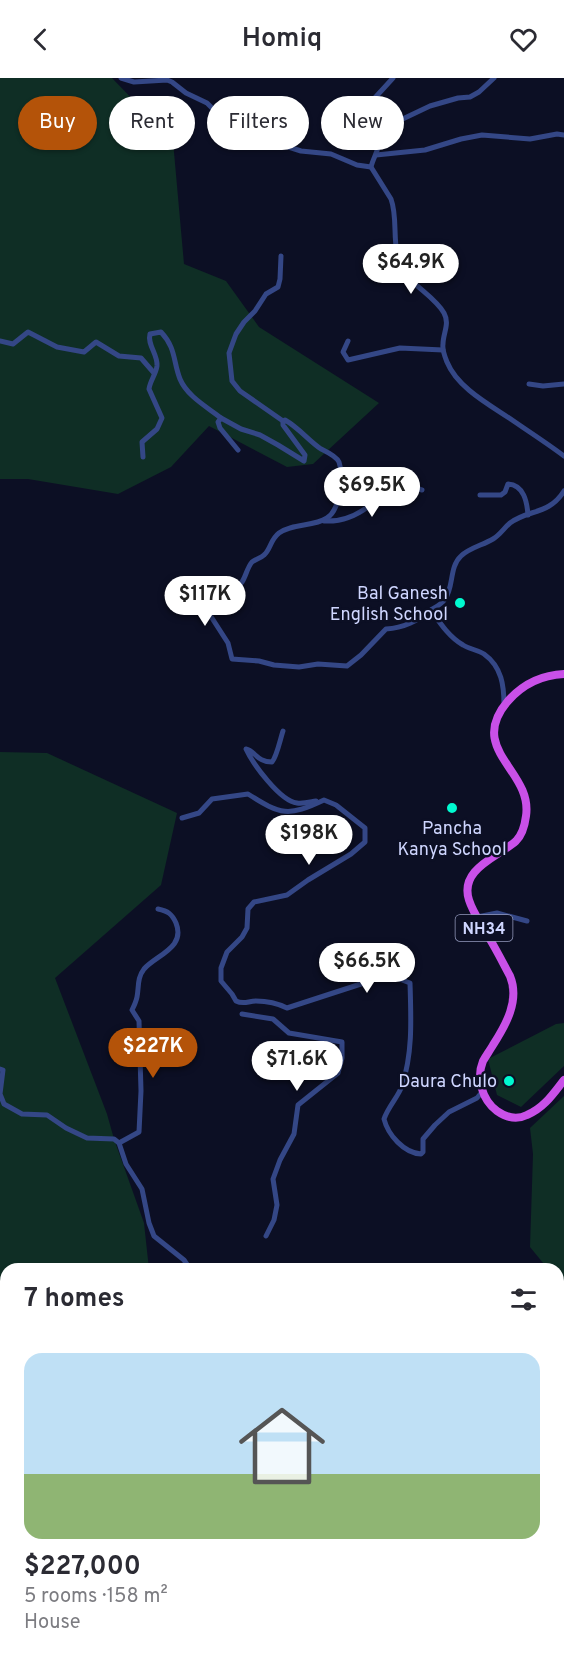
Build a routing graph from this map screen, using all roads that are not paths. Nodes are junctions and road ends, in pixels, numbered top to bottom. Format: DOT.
graph roads {
  1 [pos="121,78"];
  2 [pos="393,78"];
  3 [pos="494,78"];
  4 [pos="377,96"];
  5 [pos="404,118"];
  6 [pos="564,135"];
  7 [pos="377,150"];
  8 [pos="376,155"];
  9 [pos="371,167"];
  10 [pos="280,256"];
  11 [pos="0,340"];
  12 [pos="348,341"];
  13 [pos="443,350"];
  14 [pos="154,373"];
  15 [pos="529,384"];
  16 [pos="564,384"];
  17 [pos="221,418"];
  18 [pos="283,421"];
  19 [pos="238,450"];
  20 [pos="143,456"];
  21 [pos="564,456"];
  22 [pos="422,490"];
  23 [pos="564,491"];
  24 [pos="480,495"];
  25 [pos="561,498"];
  26 [pos="528,515"];
  27 [pos="322,521"];
  28 [pos="431,610"];
  29 [pos="564,674"];
  30 [pos="504,705"];
  31 [pos="283,731"];
  32 [pos="324,800"];
  33 [pos="182,818"];
  34 [pos="158,909"];
  35 [pos="477,917"];
  36 [pos="527,921"];
  37 [pos="242,1014"];
  38 [pos="0,1069"];
  39 [pos="564,1080"];
  40 [pos="482,1092"];
  41 [pos="119,1143"];
  42 [pos="266,1236"];
  43 [pos="186,1263"];
  1 -- 9 [label="street"];
  2 -- 4 [label="street"];
  3 -- 5 [label="street"];
  6 -- 8 [label="street"];
  7 -- 8 [label="street"];
  8 -- 9 [label="street"];
  9 -- 13 [label="street"];
  10 -- 18 [label="street"];
  11 -- 14 [label="street"];
  12 -- 13 [label="street"];
  13 -- 21 [label="street"];
  14 -- 17 [label="street"];
  14 -- 20 [label="street"];
  15 -- 16 [label="street"];
  17 -- 18 [label="street"];
  17 -- 19 [label="street"];
  18 -- 27 [label="street"];
  22 -- 27 [label="street"];
  23 -- 25 [label="street"];
  24 -- 26 [label="street"];
  25 -- 26 [label="street"];
  26 -- 28 [label="street"];
  27 -- 28 [label="street"];
  28 -- 30 [label="street"];
  29 -- 30 [label="highway, NH34"];
  30 -- 35 [label="highway, NH34"];
  31 -- 32 [label="street"];
  32 -- 33 [label="street"];
  32 -- 40 [label="street"];
  34 -- 41 [label="street"];
  35 -- 36 [label="street"];
  35 -- 40 [label="highway, NH34"];
  37 -- 42 [label="street"];
  38 -- 41 [label="street"];
  39 -- 40 [label="highway"];
  41 -- 43 [label="street"];
}
